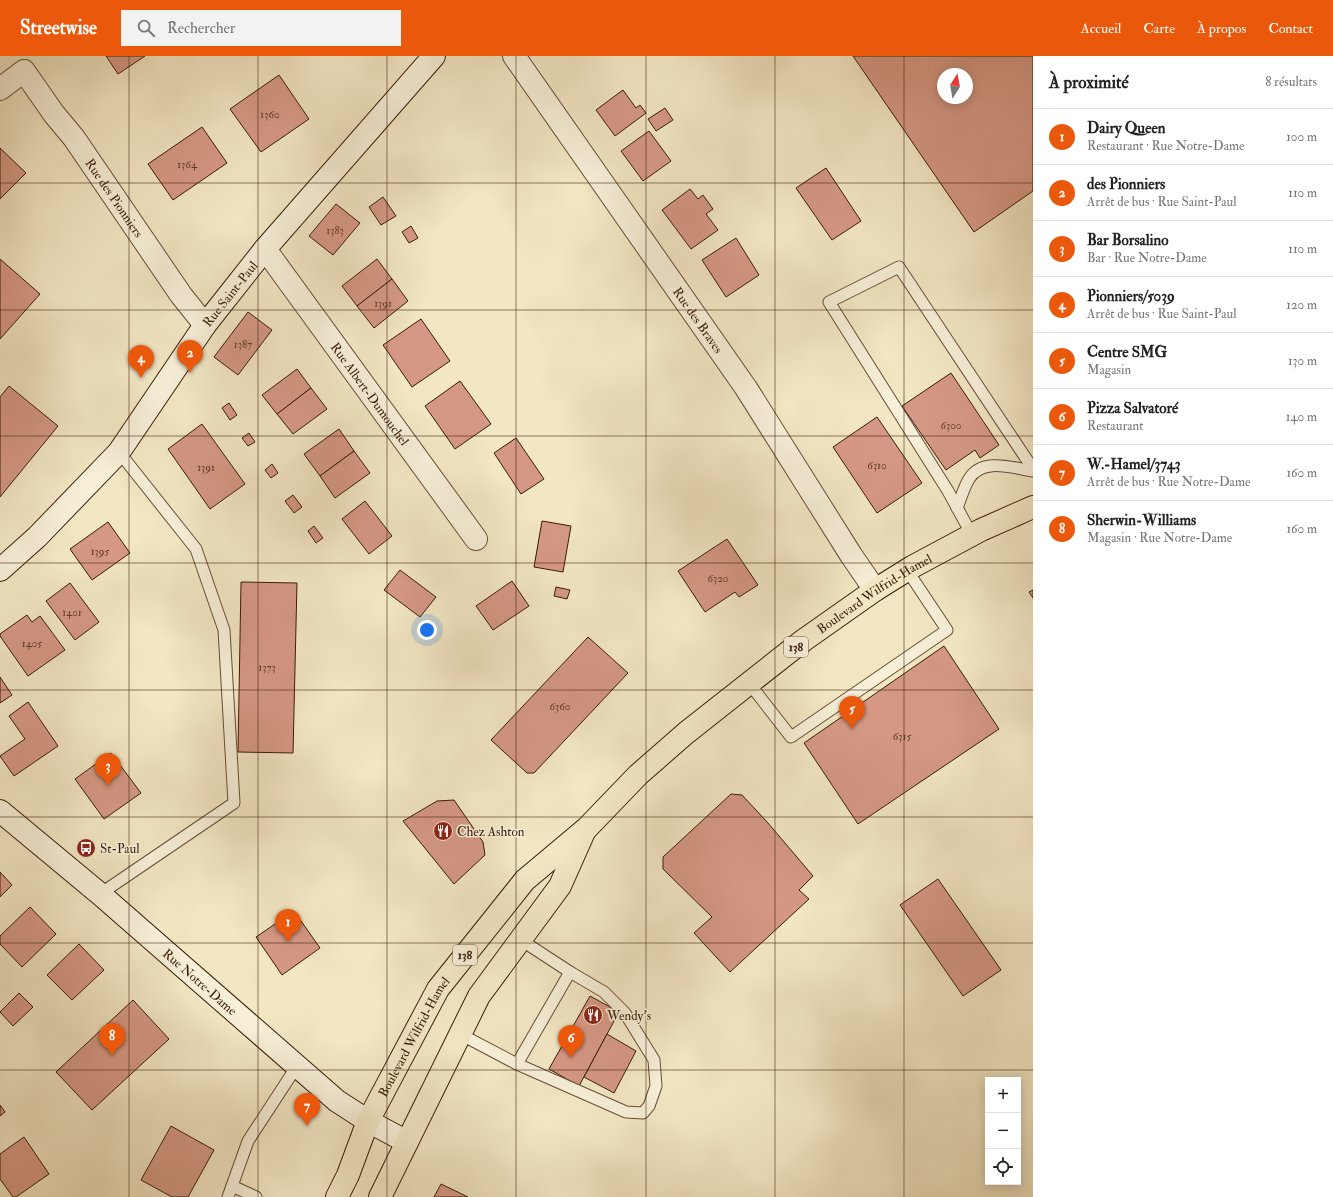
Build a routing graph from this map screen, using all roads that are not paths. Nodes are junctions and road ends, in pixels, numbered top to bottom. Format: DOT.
graph roads {
  1 [pos="434,56"];
  2 [pos="514,56"];
  3 [pos="19,63"];
  4 [pos="0,89"];
  5 [pos="265,249"];
  6 [pos="205,325"];
  7 [pos="118,452"];
  8 [pos="1033,470"];
  9 [pos="1033,507"];
  10 [pos="957,508"];
  11 [pos="972,534"];
  12 [pos="476,539"];
  13 [pos="0,570"];
  14 [pos="907,570"];
  15 [pos="875,590"];
  16 [pos="749,684"];
  17 [pos="0,811"];
  18 [pos="587,828"];
  19 [pos="100,894"];
  20 [pos="521,940"];
  21 [pos="570,972"];
  22 [pos="460,1034"];
  23 [pos="517,1064"];
  24 [pos="297,1066"];
  25 [pos="368,1121"];
  26 [pos="407,1142"];
  27 [pos="232,1186"];
  28 [pos="228,1197"];
  29 [pos="256,1197"];
  30 [pos="337,1197"];
  31 [pos="380,1197"];
  1 -- 5 [label="street, Rue Saint-Paul"];
  2 -- 15 [label="street, Rue des Braves"];
  3 -- 4 [label="street, Rue des Pionniers"];
  3 -- 6 [label="street, Rue des Pionniers"];
  5 -- 6 [label="street, Rue Saint-Paul"];
  5 -- 12 [label="street, Rue Albert-Dumouchel"];
  6 -- 7 [label="street, Rue Saint-Paul"];
  7 -- 13 [label="street, Rue Saint-Paul"];
  7 -- 19 [label="lane"];
  8 -- 10 [label="lane"];
  8 -- 10 [label="lane"];
  9 -- 11 [label="main road, Boulevard Wilfrid-Hamel / 138"];
  10 -- 11 [label="lane"];
  11 -- 14 [label="main road, Boulevard Wilfrid-Hamel / 138"];
  14 -- 15 [label="main road, Boulevard Wilfrid-Hamel / 138"];
  14 -- 16 [label="lane"];
  15 -- 16 [label="main road, Boulevard Wilfrid-Hamel / 138"];
  16 -- 18 [label="main road, Boulevard Wilfrid-Hamel / 138"];
  17 -- 19 [label="street, Rue Notre-Dame"];
  18 -- 20 [label="main road, Boulevard Wilfrid-Hamel"];
  18 -- 25 [label="main road, Boulevard Wilfrid-Hamel / 138"];
  19 -- 24 [label="street, Rue Notre-Dame"];
  20 -- 21 [label="lane"];
  20 -- 22 [label="main road, Boulevard Wilfrid-Hamel"];
  21 -- 23 [label="lane"];
  21 -- 23 [label="lane"];
  22 -- 23 [label="lane"];
  22 -- 26 [label="main road, Boulevard Wilfrid-Hamel"];
  24 -- 25 [label="street, Rue Notre-Dame"];
  24 -- 27 [label="lane"];
  25 -- 26 [label="street, Rue Notre-Dame"];
  25 -- 30 [label="main road, Boulevard Wilfrid-Hamel / 138"];
  26 -- 31 [label="main road, Boulevard Wilfrid-Hamel"];
  27 -- 28 [label="lane"];
  27 -- 29 [label="lane"];
}
